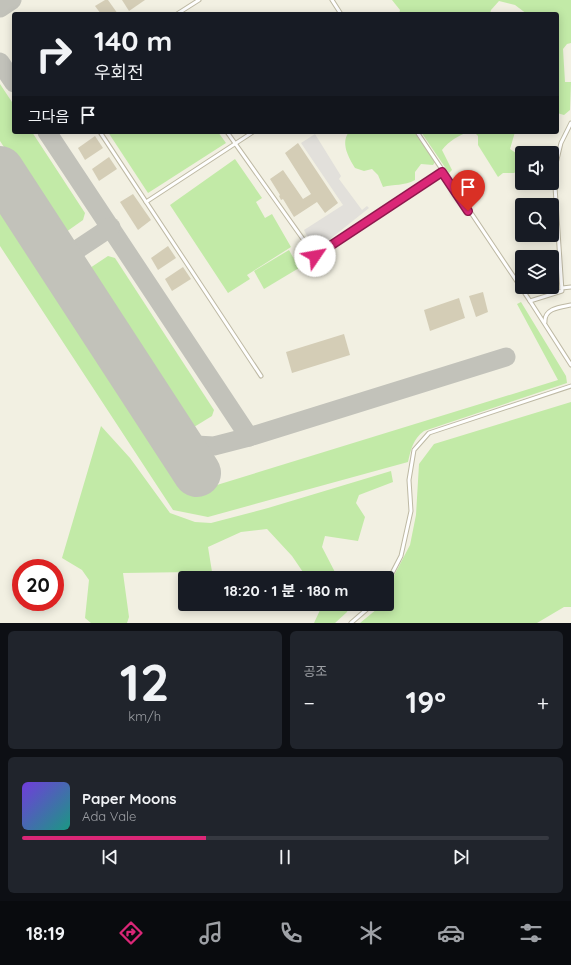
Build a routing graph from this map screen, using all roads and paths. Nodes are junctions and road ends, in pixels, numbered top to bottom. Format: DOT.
graph roads {
  1 [pos="199,0"];
  2 [pos="332,0"];
  3 [pos="180,12"];
  4 [pos="340,12"];
  5 [pos="571,123"];
  6 [pos="101,134"];
  7 [pos="228,134"];
  8 [pos="250,134"];
  9 [pos="417,134"];
  10 [pos="235,144"];
  11 [pos="442,172"];
  12 [pos="146,202"];
  13 [pos="571,287"];
  14 [pos="562,288"];
  15 [pos="530,301"];
  16 [pos="571,304"];
  17 [pos="546,326"];
  18 [pos="571,365"];
  19 [pos="261,376"];
  20 [pos="571,386"];
  21 [pos="394,571"];
  22 [pos="365,611"];
  23 [pos="351,623"];
  1 -- 3 [label="lane"];
  2 -- 4 [label="lane"];
  5 -- 14 [label="lane"];
  6 -- 12 [label="lane"];
  7 -- 10 [label="lane"];
  8 -- 10 [label="lane"];
  9 -- 11 [label="lane"];
  10 -- 11 [label="lane"];
  10 -- 12 [label="lane"];
  11 -- 15 [label="lane"];
  12 -- 19 [label="lane"];
  13 -- 14 [label="lane"];
  14 -- 15 [label="lane"];
  15 -- 17 [label="lane"];
  16 -- 17 [label="lane"];
  17 -- 18 [label="lane"];
  20 -- 21 [label="lane"];
  22 -- 23 [label="lane"];
}
